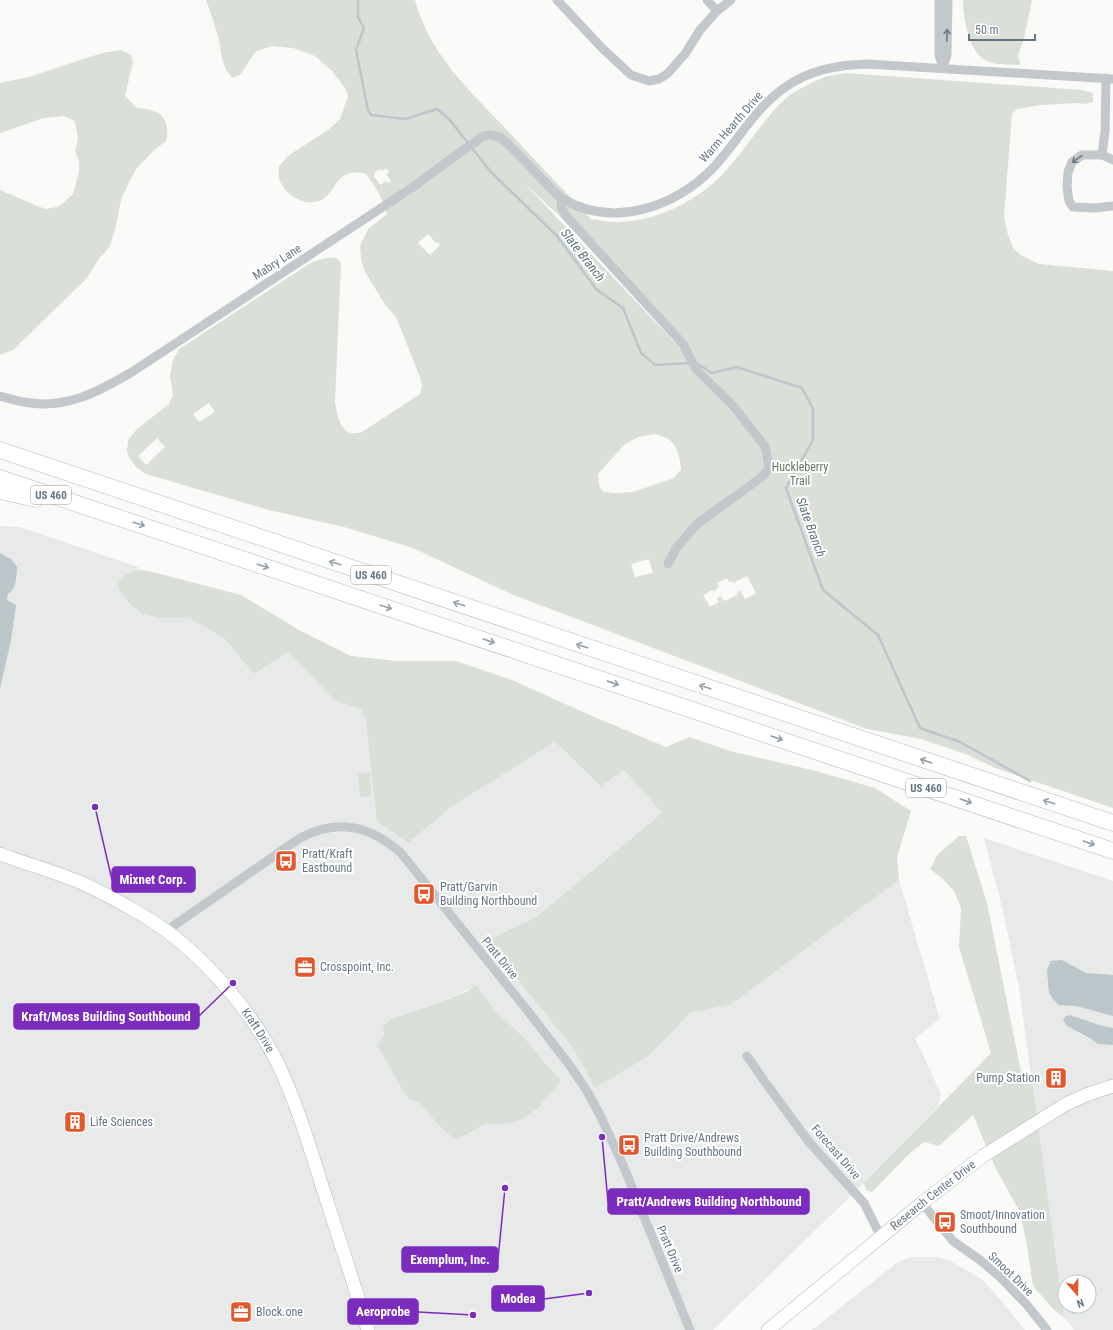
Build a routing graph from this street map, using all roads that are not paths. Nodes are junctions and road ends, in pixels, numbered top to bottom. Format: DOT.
graph roads {
  1 [pos="557,0"];
  2 [pos="707,0"];
  3 [pos="731,0"];
  4 [pos="939,0"];
  5 [pos="948,0"];
  6 [pos="716,11"];
  7 [pos="943,68"];
  8 [pos="1110,79"];
  9 [pos="494,136"];
  10 [pos="1102,155"];
  11 [pos="1113,160"];
  12 [pos="561,198"];
  13 [pos="1113,206"];
  14 [pos="0,396"];
  15 [pos="0,450"];
  16 [pos="0,478"];
  17 [pos="0,492"];
  18 [pos="102,512"];
  19 [pos="668,564"];
  20 [pos="1113,823"];
  21 [pos="1113,851"];
  22 [pos="0,854"];
  23 [pos="166,931"];
  24 [pos="747,1056"];
  25 [pos="1113,1086"];
  26 [pos="922,1204"];
  27 [pos="881,1237"];
  28 [pos="368,1330"];
  29 [pos="690,1330"];
  30 [pos="768,1330"];
  31 [pos="1047,1330"];
  1 -- 6 [label="street"];
  2 -- 6 [label="street"];
  3 -- 6 [label="street"];
  4 -- 7 [label="street"];
  7 -- 5 [label="street, one-way"];
  7 -- 8 [label="street, Warm Hearth Drive"];
  7 -- 12 [label="street, Warm Hearth Drive"];
  8 -- 10 [label="street"];
  9 -- 12 [label="street, Warm Hearth Drive"];
  9 -- 14 [label="street, Mabry Lane"];
  10 -- 11 [label="street"];
  10 -- 13 [label="street, one-way"];
  12 -- 19 [label="street"];
  20 -- 15 [label="highway, US 460, one-way"];
  16 -- 18 [label="highway, US 460"];
  17 -- 18 [label="highway"];
  18 -- 21 [label="highway, US 460, one-way"];
  22 -- 23 [label="street, Kraft Drive"];
  23 -- 28 [label="street, Kraft Drive"];
  23 -- 29 [label="street, Pratt Drive"];
  24 -- 27 [label="street, Forecast Drive"];
  25 -- 26 [label="street, Research Center Drive"];
  26 -- 27 [label="street, Research Center Drive"];
  26 -- 31 [label="street, Smoot Drive"];
  27 -- 30 [label="street, Research Center Drive"];
}
